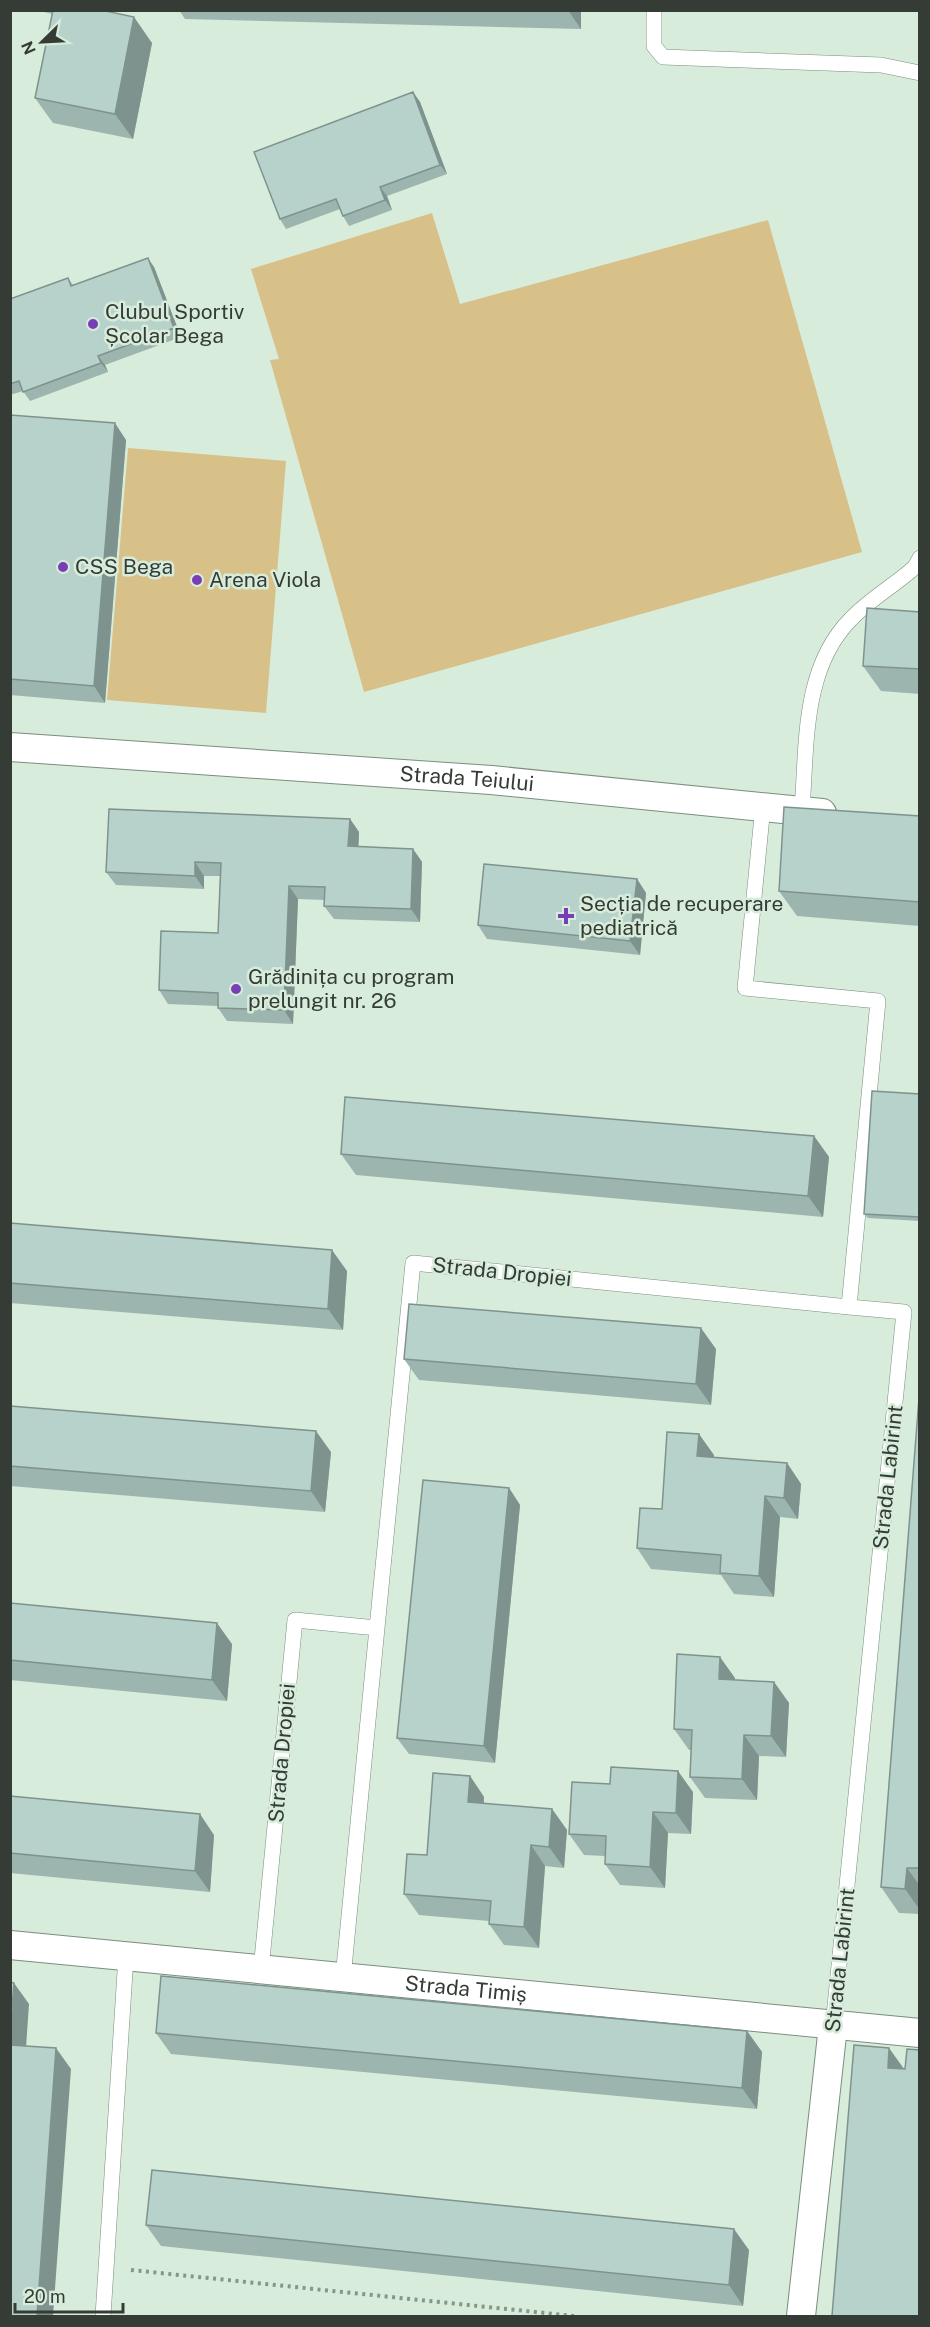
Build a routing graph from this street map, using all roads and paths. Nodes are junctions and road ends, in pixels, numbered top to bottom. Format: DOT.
graph roads {
  1 [pos="654,10"];
  2 [pos="920,73"];
  3 [pos="920,558"];
  4 [pos="10,747"];
  5 [pos="763,806"];
  6 [pos="802,810"];
  7 [pos="849,816"];
  8 [pos="849,1306"];
  9 [pos="377,1628"];
  10 [pos="10,1945"];
  11 [pos="126,1956"];
  12 [pos="261,1970"];
  13 [pos="344,1978"];
  14 [pos="833,2026"];
  15 [pos="920,2033"];
  16 [pos="106,2267"];
  17 [pos="103,2316"];
  18 [pos="574,2316"];
  19 [pos="801,2316"];
  1 -- 2 [label="lane"];
  3 -- 6 [label="lane"];
  4 -- 5 [label="street, Strada Teiului"];
  5 -- 6 [label="street, Strada Teiului"];
  5 -- 8 [label="lane"];
  6 -- 7 [label="street, Strada Teiului"];
  8 -- 9 [label="lane, Strada Dropiei"];
  8 -- 14 [label="lane, Strada Labirint"];
  9 -- 12 [label="lane, Strada Dropiei"];
  9 -- 13 [label="lane, Strada Dropiei"];
  10 -- 11 [label="street, Strada Timiș"];
  11 -- 12 [label="street, Strada Timiș"];
  11 -- 16 [label="lane"];
  12 -- 13 [label="street, Strada Timiș"];
  13 -- 14 [label="street, Strada Timiș"];
  14 -- 15 [label="street, Strada Timiș"];
  14 -- 19 [label="street, Strada Labirint"];
  16 -- 17 [label="lane"];
  16 -- 18 [label="path"];
}
